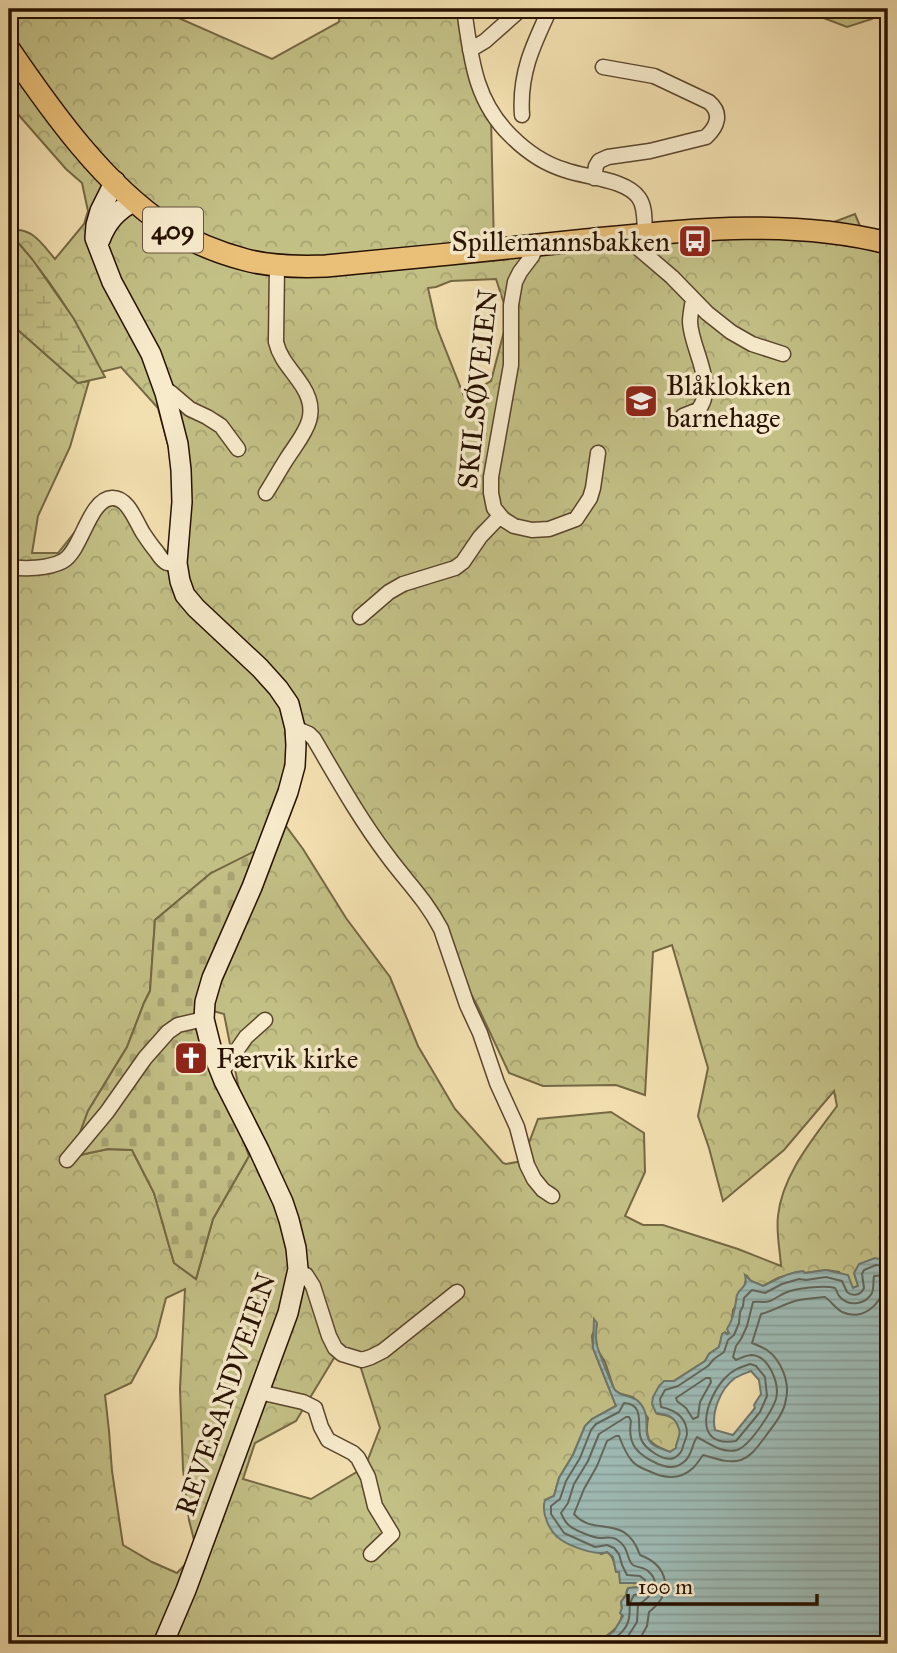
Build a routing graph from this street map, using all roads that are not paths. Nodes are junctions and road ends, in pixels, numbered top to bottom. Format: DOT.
graph roads {
  1 [pos="464,9"];
  2 [pos="521,9"];
  3 [pos="550,9"];
  4 [pos="9,49"];
  5 [pos="470,50"];
  6 [pos="603,67"];
  7 [pos="522,115"];
  8 [pos="594,178"];
  9 [pos="115,181"];
  10 [pos="134,201"];
  11 [pos="637,236"];
  12 [pos="888,243"];
  13 [pos="537,245"];
  14 [pos="97,247"];
  15 [pos="277,265"];
  16 [pos="693,299"];
  17 [pos="783,354"];
  18 [pos="165,393"];
  19 [pos="683,416"];
  20 [pos="238,449"];
  21 [pos="598,453"];
  22 [pos="267,493"];
  23 [pos="500,516"];
  24 [pos="177,563"];
  25 [pos="9,567"];
  26 [pos="360,617"];
  27 [pos="295,728"];
  28 [pos="204,1019"];
  29 [pos="265,1020"];
  30 [pos="221,1073"];
  31 [pos="67,1160"];
  32 [pos="552,1196"];
  33 [pos="297,1274"];
  34 [pos="457,1292"];
  35 [pos="259,1392"];
  36 [pos="371,1554"];
  37 [pos="163,1644"];
  1 -- 5 [label="street"];
  2 -- 5 [label="street"];
  3 -- 7 [label="street"];
  4 -- 9 [label="main road, SKILSØVEIEN / 409"];
  5 -- 8 [label="street"];
  6 -- 8 [label="street"];
  8 -- 11 [label="street"];
  9 -- 10 [label="main road, SKILSØVEIEN / 409"];
  9 -- 14 [label="main road, REVESANDVEIEN"];
  10 -- 14 [label="main road"];
  10 -- 15 [label="main road, SKILSØVEIEN / 409"];
  11 -- 12 [label="main road, SKILSØVEIEN / 409"];
  11 -- 13 [label="main road, SKILSØVEIEN / 409"];
  11 -- 16 [label="street"];
  13 -- 15 [label="main road, SKILSØVEIEN / 409"];
  13 -- 23 [label="street, SKILSØVEIEN"];
  14 -- 18 [label="main road, REVESANDVEIEN"];
  15 -- 22 [label="street"];
  16 -- 17 [label="street"];
  16 -- 19 [label="street"];
  18 -- 20 [label="street"];
  18 -- 24 [label="main road, REVESANDVEIEN"];
  21 -- 23 [label="street, SKILSØVEIEN"];
  23 -- 26 [label="street"];
  24 -- 25 [label="street"];
  24 -- 27 [label="main road, REVESANDVEIEN"];
  27 -- 28 [label="main road, REVESANDVEIEN"];
  27 -- 32 [label="street, REVESANDVEIEN"];
  28 -- 30 [label="main road, REVESANDVEIEN"];
  28 -- 31 [label="street"];
  29 -- 30 [label="street"];
  30 -- 33 [label="main road, REVESANDVEIEN"];
  33 -- 34 [label="street"];
  33 -- 35 [label="main road, REVESANDVEIEN"];
  35 -- 36 [label="street"];
  35 -- 37 [label="main road, REVESANDVEIEN"];
}
